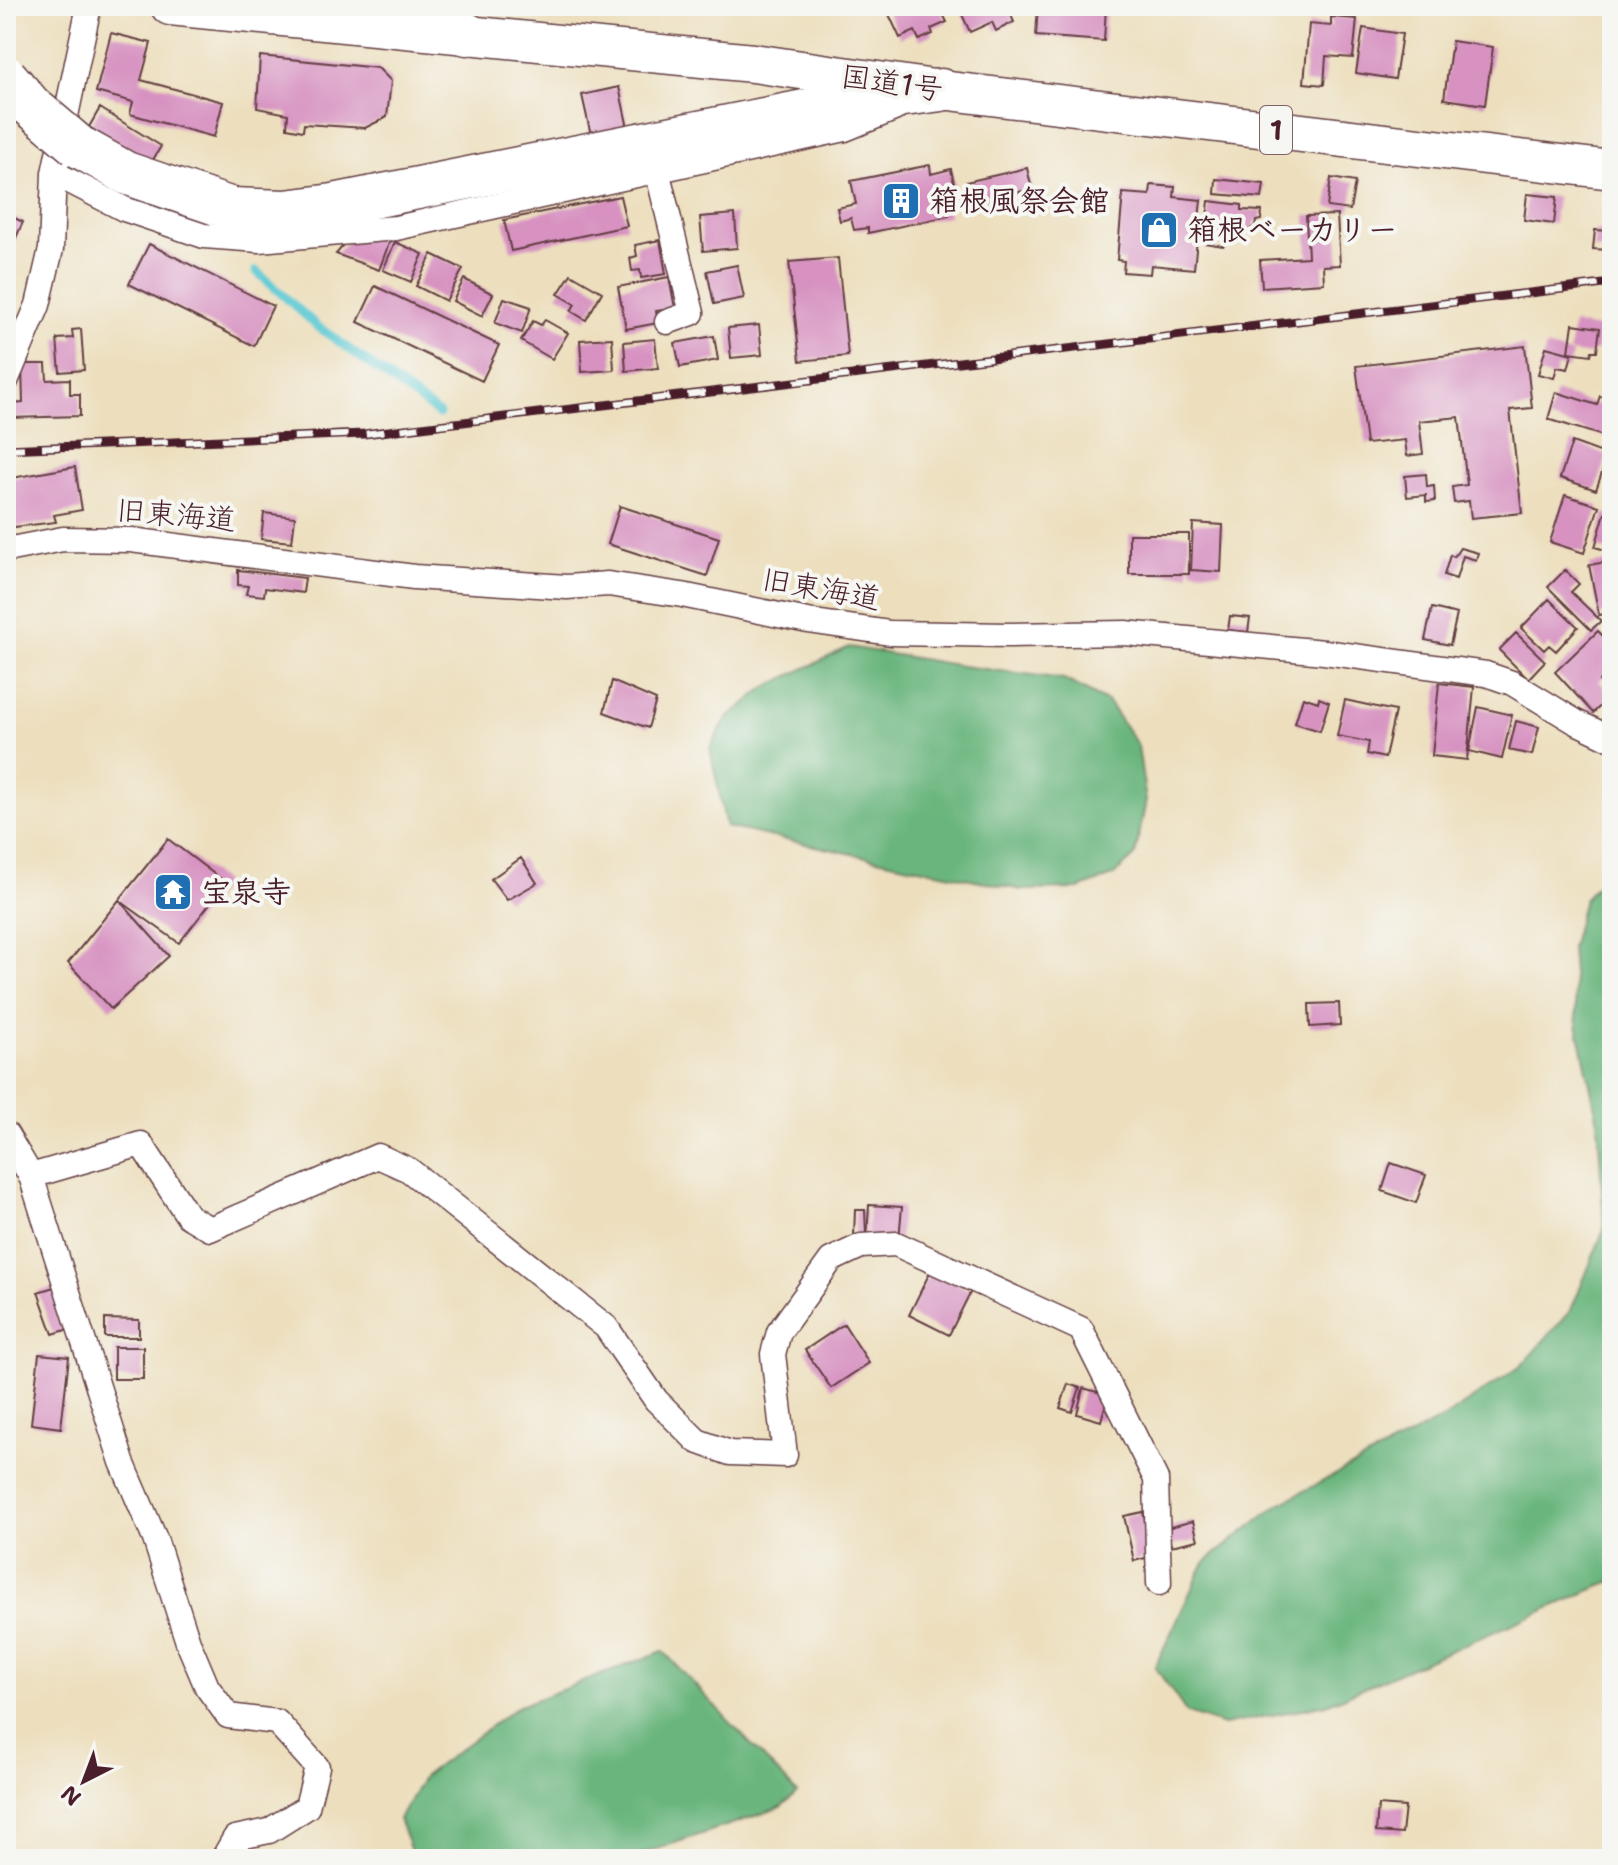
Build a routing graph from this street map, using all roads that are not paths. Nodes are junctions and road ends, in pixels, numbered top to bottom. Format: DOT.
graph roads {
  1 [pos="89,6"];
  2 [pos="170,6"];
  3 [pos="399,6"];
  4 [pos="467,34"];
  5 [pos="6,77"];
  6 [pos="941,90"];
  7 [pos="66,160"];
  8 [pos="657,170"];
  9 [pos="1612,170"];
  10 [pos="667,322"];
  11 [pos="6,381"];
  12 [pos="6,550"];
  13 [pos="1612,739"];
  14 [pos="6,1134"];
  15 [pos="31,1176"];
  16 [pos="1159,1583"];
  17 [pos="223,1859"];
  1 -- 7 [label="street"];
  2 -- 4 [label="highway, 国道1号 / 1"];
  3 -- 4 [label="highway"];
  4 -- 6 [label="highway, 国道1号 / 1"];
  5 -- 7 [label="highway, bridge"];
  6 -- 7 [label="highway"];
  6 -- 8 [label="street"];
  6 -- 9 [label="highway, 国道1号 / 1"];
  7 -- 8 [label="street"];
  7 -- 11 [label="street"];
  8 -- 10 [label="street"];
  12 -- 13 [label="street, 旧東海道"];
  14 -- 15 [label="street"];
  15 -- 16 [label="street"];
  15 -- 17 [label="street"];
}
